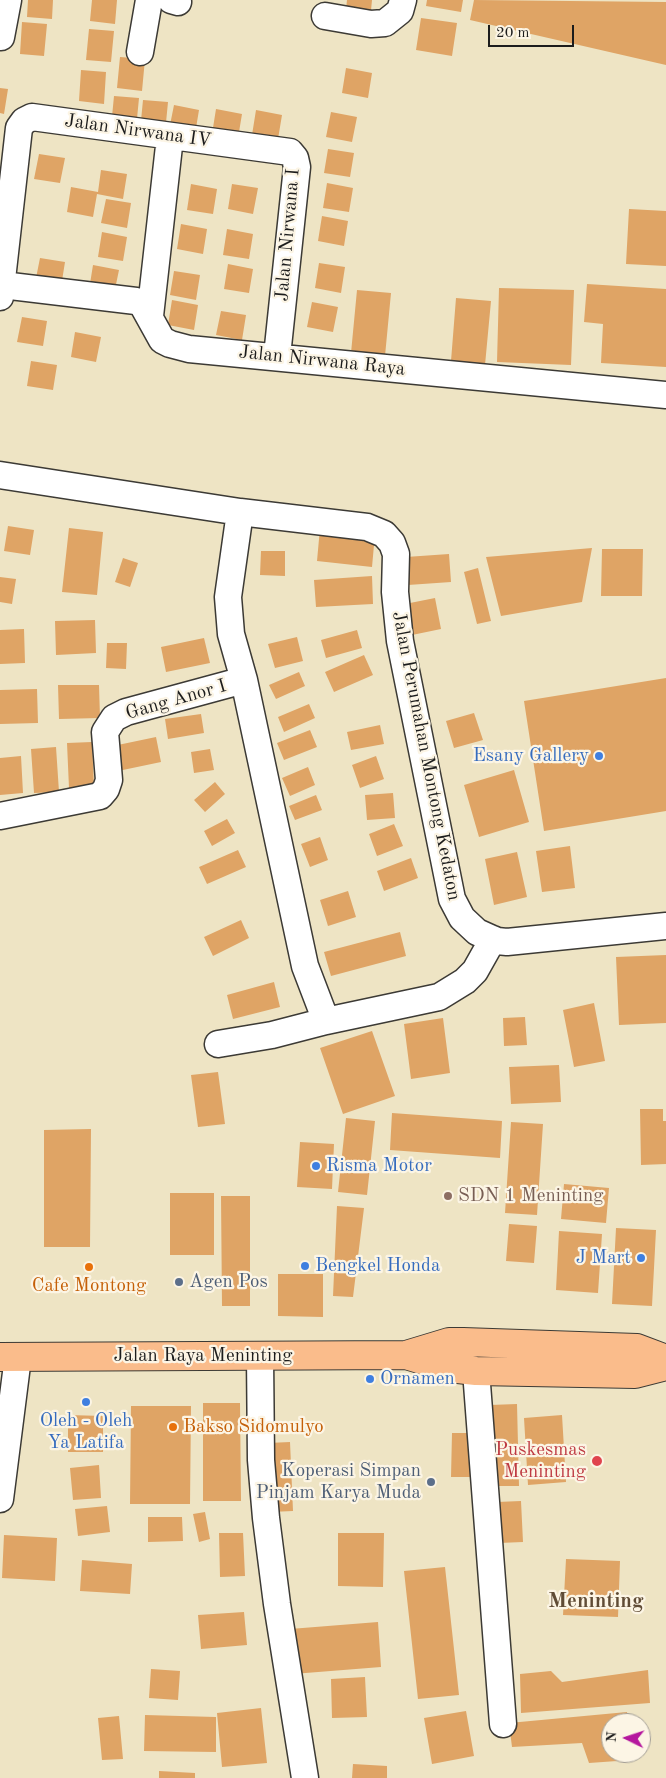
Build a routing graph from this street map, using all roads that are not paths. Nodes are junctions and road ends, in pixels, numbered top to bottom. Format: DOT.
graph roads {
  1 [pos="8,0"];
  2 [pos="149,0"];
  3 [pos="403,0"];
  4 [pos="325,16"];
  5 [pos="1,37"];
  6 [pos="140,52"];
  7 [pos="170,136"];
  8 [pos="253,146"];
  9 [pos="1,291"];
  10 [pos="150,316"];
  11 [pos="277,356"];
  12 [pos="666,395"];
  13 [pos="0,475"];
  14 [pos="240,512"];
  15 [pos="244,680"];
  16 [pos="0,816"];
  17 [pos="666,926"];
  18 [pos="493,939"];
  19 [pos="326,1021"];
  20 [pos="218,1044"];
  21 [pos="406,1355"];
  22 [pos="260,1356"];
  23 [pos="9,1357"];
  24 [pos="666,1359"];
  25 [pos="666,1366"];
  26 [pos="476,1371"];
  27 [pos="0,1499"];
  28 [pos="502,1724"];
  29 [pos="305,1778"];
  1 -- 5 [label="street"];
  2 -- 6 [label="street"];
  3 -- 4 [label="street"];
  7 -- 8 [label="street, Jalan Nirwana IV"];
  7 -- 9 [label="street, Jalan Nirwana IV"];
  7 -- 10 [label="street"];
  8 -- 11 [label="street, Jalan Nirwana I"];
  9 -- 10 [label="street, Jalan Nirwana Raya"];
  10 -- 11 [label="street, Jalan Nirwana Raya"];
  11 -- 12 [label="street, Jalan Nirwana Raya"];
  13 -- 14 [label="street, Jalan Perumahan Montong Kedaton"];
  14 -- 15 [label="street"];
  14 -- 18 [label="street, Jalan Perumahan Montong Kedaton"];
  15 -- 16 [label="street, Gang Anor I"];
  15 -- 19 [label="street"];
  17 -- 18 [label="street, Jalan Perumahan Montong Kedaton"];
  18 -- 19 [label="street"];
  19 -- 20 [label="street"];
  21 -- 22 [label="highway, Jalan Raya Meninting"];
  21 -- 24 [label="highway, Jalan Raya Meninting"];
  21 -- 26 [label="highway, Jalan Raya Meninting"];
  22 -- 23 [label="highway, Jalan Raya Meninting"];
  22 -- 29 [label="street"];
  23 -- 27 [label="street"];
  25 -- 26 [label="highway, Jalan Raya Meninting"];
  26 -- 28 [label="street"];
}
